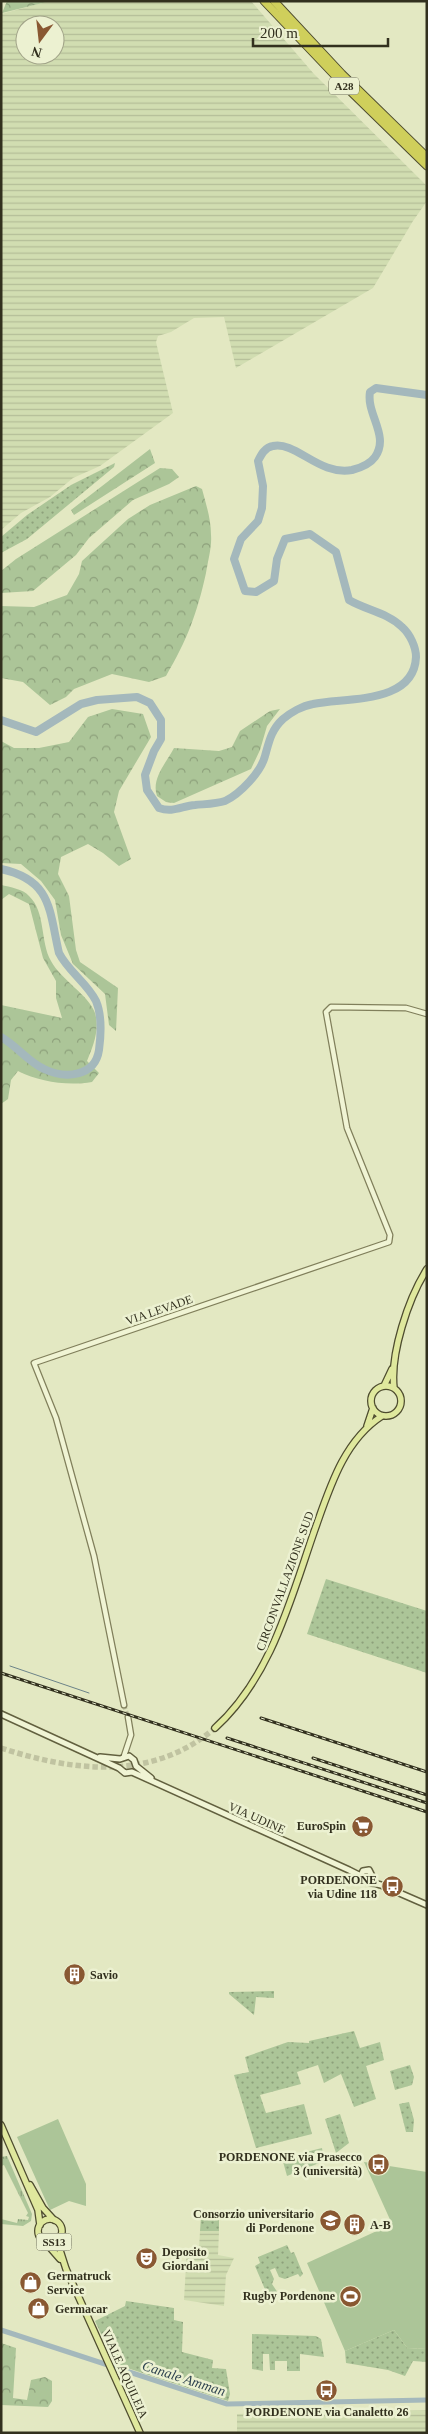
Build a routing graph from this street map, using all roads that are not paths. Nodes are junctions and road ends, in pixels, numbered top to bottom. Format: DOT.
graph roads {
  1 [pos="264,1"];
  2 [pos="274,1"];
  3 [pos="427,157"];
  4 [pos="427,166"];
  5 [pos="427,1014"];
  6 [pos="427,1269"];
  7 [pos="392,1367"];
  8 [pos="384,1386"];
  9 [pos="394,1388"];
  10 [pos="373,1408"];
  11 [pos="382,1416"];
  12 [pos="362,1434"];
  13 [pos="124,1705"];
  14 [pos="1,1714"];
  15 [pos="128,1718"];
  16 [pos="215,1728"];
  17 [pos="95,1757"];
  18 [pos="125,1757"];
  19 [pos="136,1766"];
  20 [pos="119,1768"];
  21 [pos="132,1772"];
  22 [pos="158,1784"];
  23 [pos="361,1874"];
  24 [pos="371,1878"];
  25 [pos="427,1905"];
  26 [pos="1,2125"];
  27 [pos="25,2177"];
  28 [pos="54,2220"];
  29 [pos="40,2225"];
  30 [pos="57,2241"];
  31 [pos="45,2242"];
  32 [pos="66,2269"];
  33 [pos="140,2433"];
  1 -- 4 [label="highway, A28"];
  2 -- 3 [label="highway, A28"];
  5 -- 13 [label="street, VIA LEVADE"];
  6 -- 7 [label="main road"];
  7 -- 8 [label="main road"];
  7 -- 9 [label="main road"];
  8 -- 9 [label="main road"];
  8 -- 10 [label="main road"];
  9 -- 11 [label="main road"];
  10 -- 11 [label="main road"];
  10 -- 12 [label="main road"];
  11 -- 12 [label="main road"];
  12 -- 16 [label="main road, CIRCONVALLAZIONE SUD"];
  14 -- 17 [label="main road"];
  15 -- 18 [label="street"];
  17 -- 18 [label="main road"];
  17 -- 20 [label="main road"];
  18 -- 19 [label="main road"];
  18 -- 20 [label="main road"];
  19 -- 21 [label="main road"];
  19 -- 22 [label="main road"];
  20 -- 21 [label="main road"];
  21 -- 22 [label="main road"];
  22 -- 23 [label="main road, VIA UDINE"];
  23 -- 24 [label="main road"];
  23 -- 24 [label="main road"];
  24 -- 25 [label="main road"];
  26 -- 27 [label="main road, VIALE AQUILEIA / SS13"];
  27 -- 28 [label="main road, VIALE AQUILEIA / SS13"];
  27 -- 29 [label="main road, VIALE AQUILEIA / SS13"];
  28 -- 29 [label="main road, SS13"];
  28 -- 30 [label="main road, VIALE AQUILEIA / SS13"];
  29 -- 31 [label="main road, VIALE AQUILEIA / SS13"];
  30 -- 31 [label="main road, SS13"];
  30 -- 32 [label="main road, VIALE AQUILEIA / SS13"];
  31 -- 32 [label="main road, VIALE AQUILEIA / SS13"];
  32 -- 33 [label="main road, VIALE AQUILEIA / SS13"];
}
